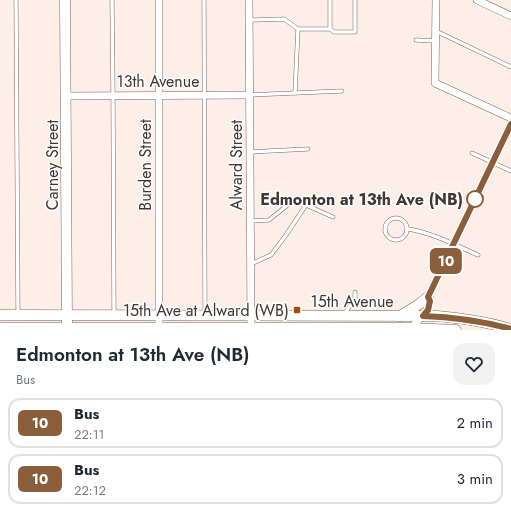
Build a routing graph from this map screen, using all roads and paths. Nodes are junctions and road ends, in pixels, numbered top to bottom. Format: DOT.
graph roads {
  1 [pos="16,0"];
  2 [pos="65,0"];
  3 [pos="112,0"];
  4 [pos="159,0"];
  5 [pos="204,0"];
  6 [pos="250,0"];
  7 [pos="330,0"];
  8 [pos="355,0"];
  9 [pos="436,0"];
  10 [pos="477,0"];
  11 [pos="511,16"];
  12 [pos="250,20"];
  13 [pos="298,29"];
  14 [pos="330,29"];
  15 [pos="436,31"];
  16 [pos="416,40"];
  17 [pos="435,41"];
  18 [pos="511,67"];
  19 [pos="342,92"];
  20 [pos="295,93"];
  21 [pos="113,95"];
  22 [pos="159,95"];
  23 [pos="205,95"];
  24 [pos="250,95"];
  25 [pos="66,96"];
  26 [pos="511,118"];
  27 [pos="511,124"];
  28 [pos="308,149"];
  29 [pos="250,152"];
  30 [pos="472,153"];
  31 [pos="494,162"];
  32 [pos="511,171"];
  33 [pos="289,204"];
  34 [pos="333,217"];
  35 [pos="251,221"];
  36 [pos="408,230"];
  37 [pos="454,244"];
  38 [pos="478,256"];
  39 [pos="251,264"];
  40 [pos="355,292"];
  41 [pos="428,297"];
  42 [pos="0,315"];
  43 [pos="18,315"];
  44 [pos="67,316"];
  45 [pos="114,316"];
  46 [pos="159,316"];
  47 [pos="205,316"];
  48 [pos="251,316"];
  49 [pos="342,316"];
  50 [pos="423,316"];
  51 [pos="398,317"];
  52 [pos="0,328"];
  53 [pos="67,329"];
  54 [pos="114,329"];
  55 [pos="159,329"];
  56 [pos="204,329"];
  57 [pos="251,329"];
  58 [pos="298,329"];
  59 [pos="342,329"];
  60 [pos="409,329"];
  61 [pos="456,330"];
  62 [pos="511,330"];
  1 -- 43 [label="lane"];
  2 -- 25 [label="main road, Carney Street"];
  3 -- 21 [label="lane"];
  4 -- 22 [label="street, Burden Street"];
  5 -- 23 [label="lane"];
  6 -- 12 [label="street, Alward Street"];
  7 -- 14 [label="lane"];
  8 -- 14 [label="lane"];
  9 -- 15 [label="street"];
  10 -- 11 [label="street"];
  12 -- 13 [label="lane"];
  12 -- 24 [label="street, Alward Street"];
  13 -- 14 [label="lane"];
  13 -- 20 [label="lane"];
  15 -- 17 [label="street"];
  15 -- 18 [label="lane"];
  16 -- 17 [label="lane"];
  17 -- 26 [label="street"];
  19 -- 20 [label="lane"];
  20 -- 24 [label="lane"];
  21 -- 22 [label="street, 13th Avenue"];
  21 -- 25 [label="street, 13th Avenue"];
  21 -- 45 [label="lane"];
  22 -- 23 [label="street, 13th Avenue"];
  22 -- 46 [label="street, Burden Street"];
  23 -- 24 [label="street, 13th Avenue"];
  23 -- 47 [label="lane"];
  24 -- 29 [label="street, Alward Street"];
  25 -- 44 [label="main road, Carney Street"];
  27 -- 31 [label="street"];
  28 -- 29 [label="lane"];
  29 -- 35 [label="street, Alward Street"];
  30 -- 31 [label="lane"];
  31 -- 32 [label="lane"];
  31 -- 37 [label="street"];
  33 -- 35 [label="lane"];
  34 -- 39 [label="lane"];
  35 -- 39 [label="street, Alward Street"];
  36 -- 36 [label="lane"];
  36 -- 37 [label="lane"];
  37 -- 38 [label="lane"];
  37 -- 41 [label="street"];
  39 -- 48 [label="street, Alward Street"];
  40 -- 49 [label="lane"];
  41 -- 50 [label="street"];
  41 -- 51 [label="main road"];
  42 -- 43 [label="main road, 15th Avenue"];
  43 -- 44 [label="main road, 15th Avenue"];
  44 -- 45 [label="main road, 15th Avenue"];
  44 -- 53 [label="main road, Carney Street"];
  45 -- 46 [label="main road, 15th Avenue"];
  46 -- 47 [label="main road, 15th Avenue"];
  46 -- 55 [label="street, Burden Street"];
  47 -- 48 [label="main road, 15th Avenue"];
  48 -- 49 [label="main road, 15th Avenue"];
  48 -- 57 [label="street, Alward Street"];
  49 -- 51 [label="main road, 15th Avenue"];
  50 -- 51 [label="main road, 15th Avenue"];
  50 -- 60 [label="street"];
  50 -- 62 [label="main road, 15th Avenue"];
  52 -- 53 [label="main road, 15th Avenue"];
  53 -- 54 [label="main road, 15th Avenue"];
  54 -- 55 [label="main road, 15th Avenue"];
  55 -- 56 [label="main road, 15th Avenue"];
  56 -- 57 [label="main road, 15th Avenue"];
  57 -- 58 [label="main road, 15th Avenue"];
  58 -- 59 [label="main road, 15th Avenue"];
  59 -- 60 [label="main road, 15th Avenue"];
  60 -- 61 [label="main road, 15th Avenue"];
}
